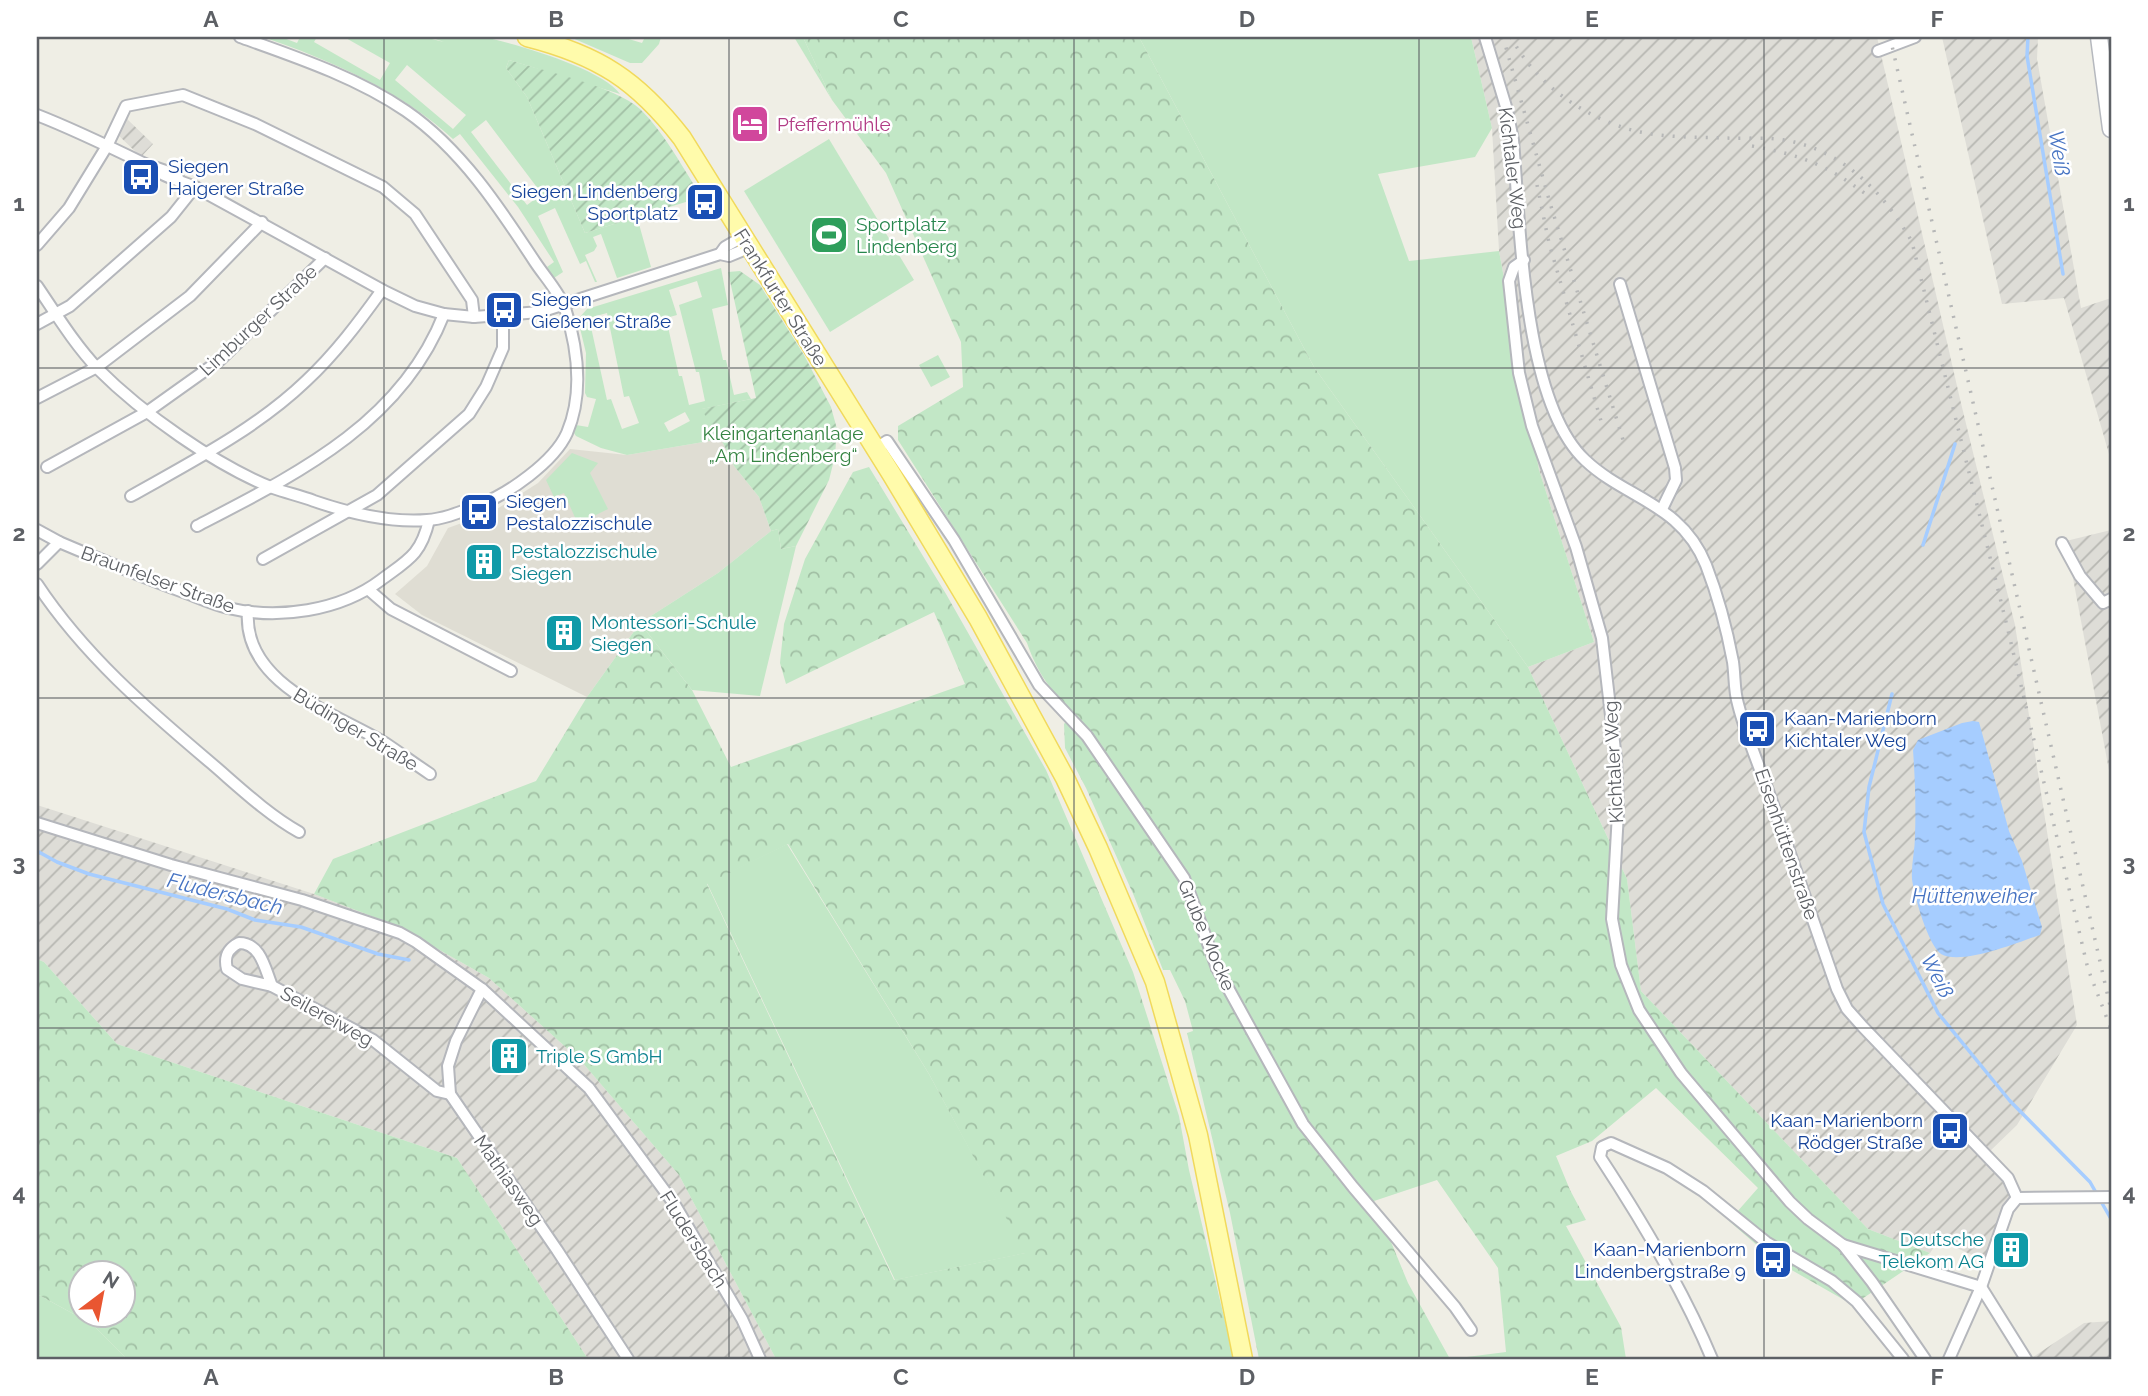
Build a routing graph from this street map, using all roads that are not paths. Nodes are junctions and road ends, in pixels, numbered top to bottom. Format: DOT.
graph roads {
  1 [pos="240,37"];
  2 [pos="527,37"];
  3 [pos="1485,37"];
  4 [pos="1915,37"];
  5 [pos="2099,37"];
  6 [pos="1878,51"];
  7 [pos="37,115"];
  8 [pos="2110,120"];
  9 [pos="107,146"];
  10 [pos="195,187"];
  11 [pos="262,222"];
  12 [pos="747,241"];
  13 [pos="37,245"];
  14 [pos="325,258"];
  15 [pos="1524,260"];
  16 [pos="1620,284"];
  17 [pos="37,286"];
  18 [pos="382,290"];
  19 [pos="564,305"];
  20 [pos="56,314"];
  21 [pos="444,314"];
  22 [pos="503,316"];
  23 [pos="474,317"];
  24 [pos="37,324"];
  25 [pos="97,367"];
  26 [pos="37,398"];
  27 [pos="147,412"];
  28 [pos="874,449"];
  29 [pos="207,453"];
  30 [pos="47,467"];
  31 [pos="271,487"];
  32 [pos="131,496"];
  33 [pos="1662,509"];
  34 [pos="345,512"];
  35 [pos="429,520"];
  36 [pos="197,526"];
  37 [pos="37,530"];
  38 [pos="60,542"];
  39 [pos="2063,543"];
  40 [pos="263,559"];
  41 [pos="37,564"];
  42 [pos="37,584"];
  43 [pos="369,590"];
  44 [pos="2111,598"];
  45 [pos="248,611"];
  46 [pos="511,671"];
  47 [pos="429,774"];
  48 [pos="37,823"];
  49 [pos="299,832"];
  50 [pos="272,986"];
  51 [pos="482,989"];
  52 [pos="450,1094"];
  53 [pos="2111,1197"];
  54 [pos="2017,1198"];
  55 [pos="1843,1245"];
  56 [pos="1981,1287"];
  57 [pos="1471,1330"];
  58 [pos="628,1359"];
  59 [pos="760,1359"];
  60 [pos="1243,1359"];
  61 [pos="1713,1359"];
  62 [pos="1903,1359"];
  63 [pos="1925,1359"];
  64 [pos="1949,1359"];
  65 [pos="2026,1359"];
  1 -- 19 [label="street"];
  2 -- 12 [label="main road, Frankfurter Straße"];
  3 -- 15 [label="street, Kichtaler Weg"];
  4 -- 6 [label="street"];
  5 -- 8 [label="main road"];
  7 -- 9 [label="street"];
  9 -- 10 [label="street"];
  9 -- 13 [label="street"];
  9 -- 23 [label="street"];
  10 -- 11 [label="street"];
  10 -- 20 [label="street"];
  11 -- 14 [label="street"];
  11 -- 25 [label="street"];
  12 -- 19 [label="street"];
  12 -- 28 [label="main road, Frankfurter Straße"];
  14 -- 18 [label="street"];
  14 -- 27 [label="street, Limburger Straße"];
  15 -- 33 [label="street, Kichtaler Weg"];
  15 -- 55 [label="street, Kichtaler Weg"];
  16 -- 33 [label="street"];
  17 -- 20 [label="street"];
  18 -- 21 [label="street"];
  18 -- 29 [label="street"];
  19 -- 22 [label="street"];
  19 -- 35 [label="street"];
  20 -- 24 [label="street"];
  20 -- 25 [label="street"];
  21 -- 23 [label="street"];
  21 -- 31 [label="street"];
  22 -- 23 [label="street"];
  22 -- 34 [label="street"];
  25 -- 26 [label="street"];
  25 -- 27 [label="street"];
  27 -- 29 [label="street"];
  27 -- 30 [label="street, Limburger Straße"];
  28 -- 57 [label="street, Grube Mocke"];
  28 -- 60 [label="main road, Frankfurter Straße"];
  29 -- 31 [label="street"];
  29 -- 32 [label="street"];
  31 -- 34 [label="street"];
  31 -- 36 [label="street"];
  33 -- 54 [label="street, Eisenhüttenstraße"];
  34 -- 35 [label="street"];
  34 -- 40 [label="street"];
  35 -- 43 [label="street, Braunfelser Straße"];
  37 -- 38 [label="street, Braunfelser Straße"];
  38 -- 41 [label="street, Braunfelser Straße"];
  38 -- 45 [label="street, Braunfelser Straße"];
  39 -- 44 [label="street"];
  42 -- 49 [label="street"];
  43 -- 45 [label="street, Braunfelser Straße"];
  43 -- 46 [label="street"];
  45 -- 47 [label="street, Büdinger Straße"];
  48 -- 51 [label="street, Fludersbach"];
  50 -- 50 [label="street, Seilereiweg"];
  50 -- 52 [label="street, Seilereiweg"];
  51 -- 52 [label="street"];
  51 -- 59 [label="street, Fludersbach"];
  52 -- 58 [label="street, Mathiasweg"];
  53 -- 54 [label="street"];
  54 -- 56 [label="street"];
  55 -- 56 [label="street, Kichtaler Weg"];
  55 -- 63 [label="street, Kichtaler Weg"];
  56 -- 64 [label="street"];
  56 -- 65 [label="street"];
  61 -- 62 [label="street"];
}
